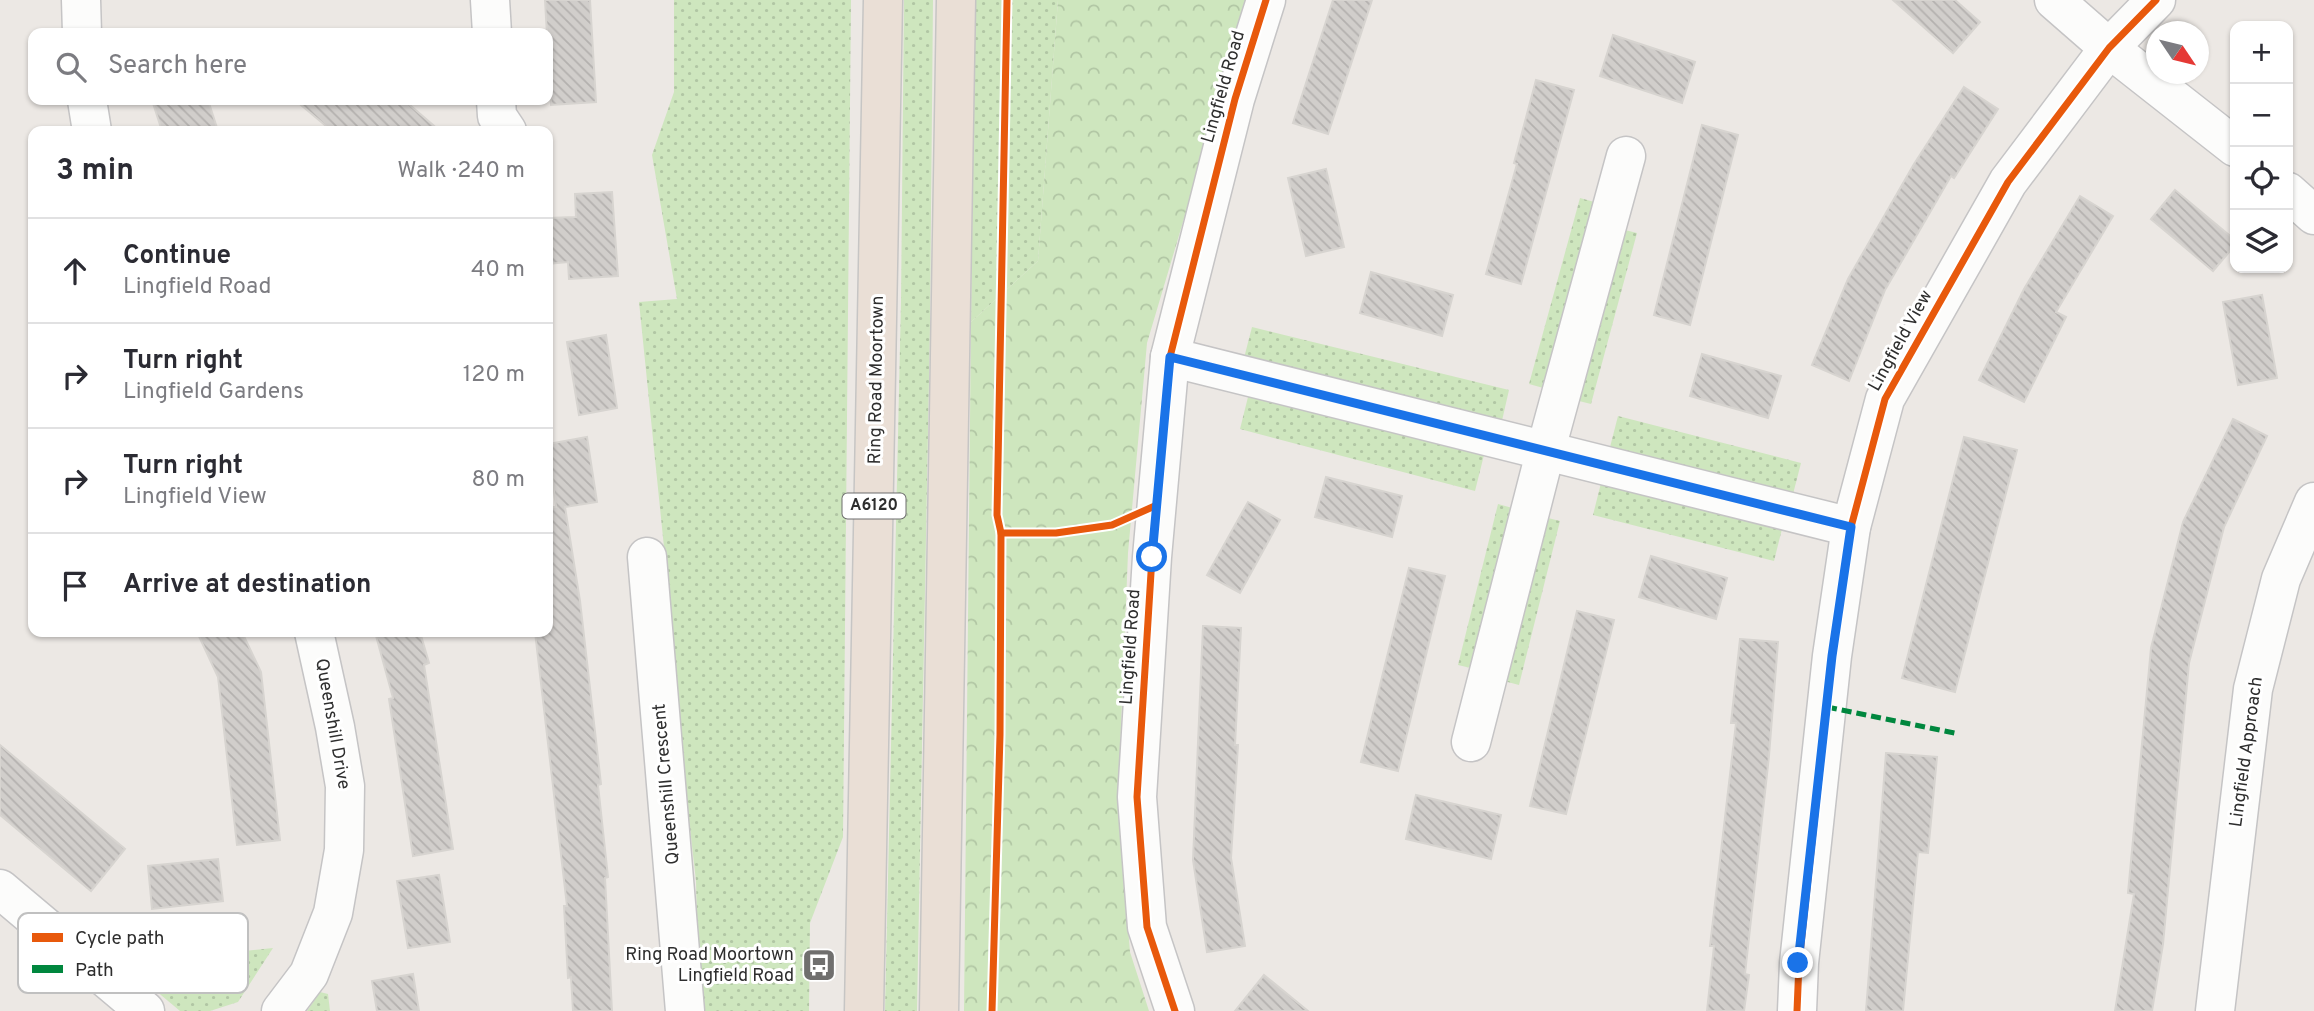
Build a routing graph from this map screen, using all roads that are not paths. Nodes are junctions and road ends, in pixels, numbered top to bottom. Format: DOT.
graph roads {
  1 [pos="81,0"];
  2 [pos="491,0"];
  3 [pos="883,0"];
  4 [pos="956,0"];
  5 [pos="1266,0"];
  6 [pos="2054,0"];
  7 [pos="2156,0"];
  8 [pos="82,28"];
  9 [pos="492,28"];
  10 [pos="2109,48"];
  11 [pos="88,105"];
  12 [pos="496,105"];
  13 [pos="91,126"];
  14 [pos="504,126"];
  15 [pos="2230,142"];
  16 [pos="1626,156"];
  17 [pos="2293,196"];
  18 [pos="2314,215"];
  19 [pos="1170,357"];
  20 [pos="1546,449"];
  21 [pos="2314,502"];
  22 [pos="1851,527"];
  23 [pos="647,557"];
  24 [pos="315,637"];
  25 [pos="1471,742"];
  26 [pos="0,889"];
  27 [pos="29,913"];
  28 [pos="124,993"];
  29 [pos="145,1011"];
  30 [pos="281,1011"];
  31 [pos="685,1011"];
  32 [pos="864,1011"];
  33 [pos="939,1011"];
  34 [pos="1175,1011"];
  35 [pos="1797,1011"];
  36 [pos="2215,1011"];
  1 -- 8 [label="street"];
  2 -- 9 [label="street"];
  3 -- 32 [label="highway, Ring Road Moortown / A6120"];
  4 -- 33 [label="highway"];
  5 -- 19 [label="street, Lingfield Road"];
  6 -- 10 [label="street"];
  7 -- 10 [label="street, Lingfield View"];
  10 -- 15 [label="street"];
  10 -- 22 [label="street, Lingfield View"];
  11 -- 13 [label="street"];
  12 -- 14 [label="street"];
  16 -- 20 [label="street"];
  17 -- 18 [label="street"];
  19 -- 20 [label="street"];
  19 -- 34 [label="street, Lingfield Road"];
  20 -- 22 [label="street"];
  20 -- 25 [label="street"];
  21 -- 36 [label="street, Lingfield Approach"];
  22 -- 35 [label="street, Lingfield View"];
  23 -- 31 [label="street, Queenshill Crescent"];
  24 -- 30 [label="street, Queenshill Drive"];
  26 -- 27 [label="street"];
  28 -- 29 [label="street"];
}
